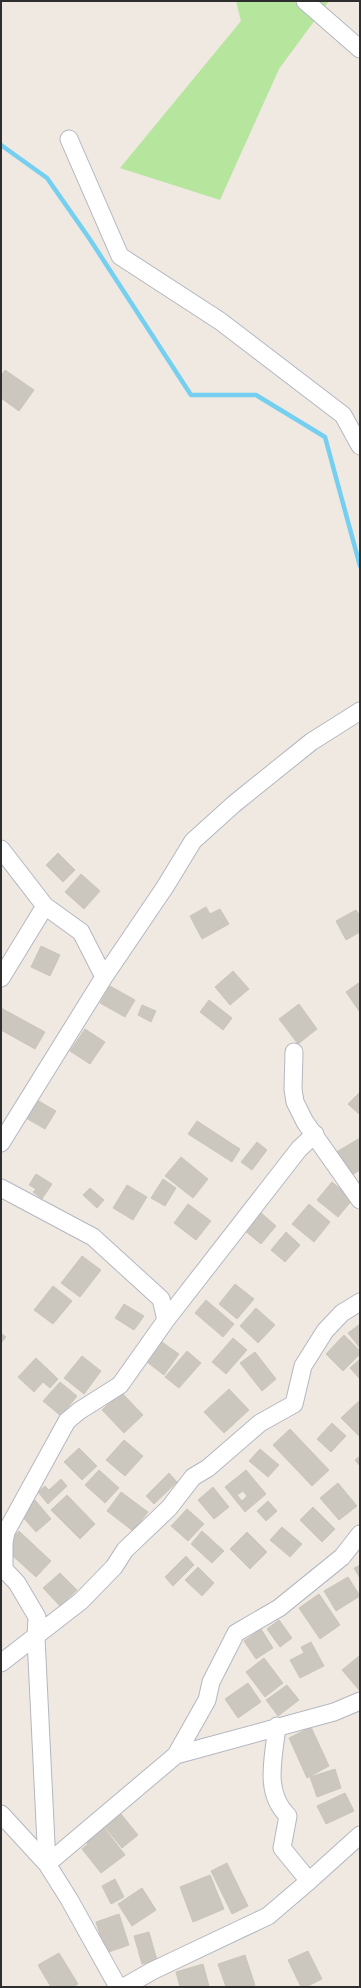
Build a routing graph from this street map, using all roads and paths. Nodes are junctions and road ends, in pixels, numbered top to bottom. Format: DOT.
graph roads {
  1 [pos="305,1"];
  2 [pos="360,49"];
  3 [pos="70,139"];
  4 [pos="360,446"];
  5 [pos="360,711"];
  6 [pos="1,849"];
  7 [pos="45,906"];
  8 [pos="104,977"];
  9 [pos="1,978"];
  10 [pos="294,1052"];
  11 [pos="315,1134"];
  12 [pos="1,1143"];
  13 [pos="1,1188"];
  14 [pos="359,1194"];
  15 [pos="360,1302"];
  16 [pos="166,1320"];
  17 [pos="360,1534"];
  18 [pos="2,1567"];
  19 [pos="43,1620"];
  20 [pos="36,1638"];
  21 [pos="1,1663"];
  22 [pos="358,1705"];
  23 [pos="277,1726"];
  24 [pos="176,1755"];
  25 [pos="1,1814"];
  26 [pos="360,1835"];
  27 [pos="47,1864"];
  28 [pos="309,1881"];
  29 [pos="118,1987"];
  30 [pos="124,1987"];
  1 -- 2 [label="street"];
  3 -- 4 [label="street"];
  5 -- 8 [label="street"];
  6 -- 7 [label="street"];
  7 -- 8 [label="street"];
  7 -- 9 [label="street"];
  8 -- 12 [label="street"];
  10 -- 11 [label="street"];
  11 -- 14 [label="street"];
  11 -- 16 [label="street"];
  13 -- 16 [label="street"];
  15 -- 19 [label="street"];
  16 -- 18 [label="street"];
  17 -- 24 [label="street"];
  18 -- 19 [label="street"];
  19 -- 20 [label="street"];
  20 -- 21 [label="street"];
  20 -- 27 [label="street"];
  22 -- 23 [label="street"];
  23 -- 24 [label="street"];
  23 -- 28 [label="street"];
  24 -- 27 [label="street"];
  25 -- 27 [label="street"];
  26 -- 28 [label="street"];
  27 -- 29 [label="street"];
  28 -- 30 [label="street"];
}
